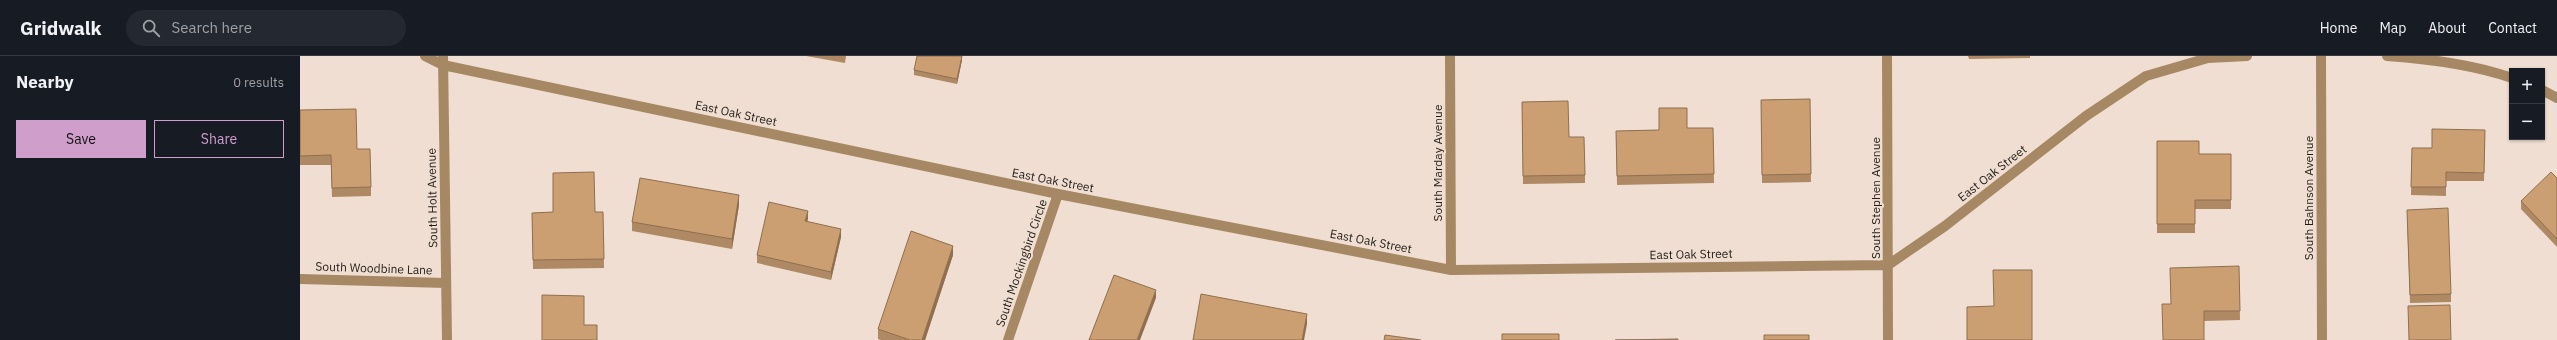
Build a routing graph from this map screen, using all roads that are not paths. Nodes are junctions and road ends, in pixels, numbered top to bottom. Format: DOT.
graph roads {
  1 [pos="425,56"];
  2 [pos="1450,56"];
  3 [pos="1887,56"];
  4 [pos="2247,56"];
  5 [pos="2321,56"];
  6 [pos="2388,56"];
  7 [pos="443,60"];
  8 [pos="2509,77"];
  9 [pos="2545,92"];
  10 [pos="2557,98"];
  11 [pos="1058,194"];
  12 [pos="1888,265"];
  13 [pos="1451,270"];
  14 [pos="300,279"];
  15 [pos="446,283"];
  16 [pos="447,340"];
  17 [pos="1008,340"];
  18 [pos="1888,340"];
  19 [pos="2322,340"];
  1 -- 7 [label="street, East Oak Street"];
  2 -- 13 [label="street, South Marday Avenue"];
  3 -- 12 [label="street, South Stephen Avenue"];
  4 -- 12 [label="street, East Oak Street"];
  5 -- 19 [label="street, South Bahnson Avenue"];
  6 -- 8 [label="street"];
  7 -- 11 [label="street, East Oak Street"];
  7 -- 15 [label="street, South Holt Avenue"];
  9 -- 10 [label="street"];
  11 -- 13 [label="street, East Oak Street"];
  11 -- 17 [label="street, South Mockingbird Circle"];
  12 -- 13 [label="street, East Oak Street"];
  12 -- 18 [label="street, South Stephen Avenue"];
  14 -- 15 [label="street, South Woodbine Lane"];
  15 -- 16 [label="street, South Holt Avenue"];
}
